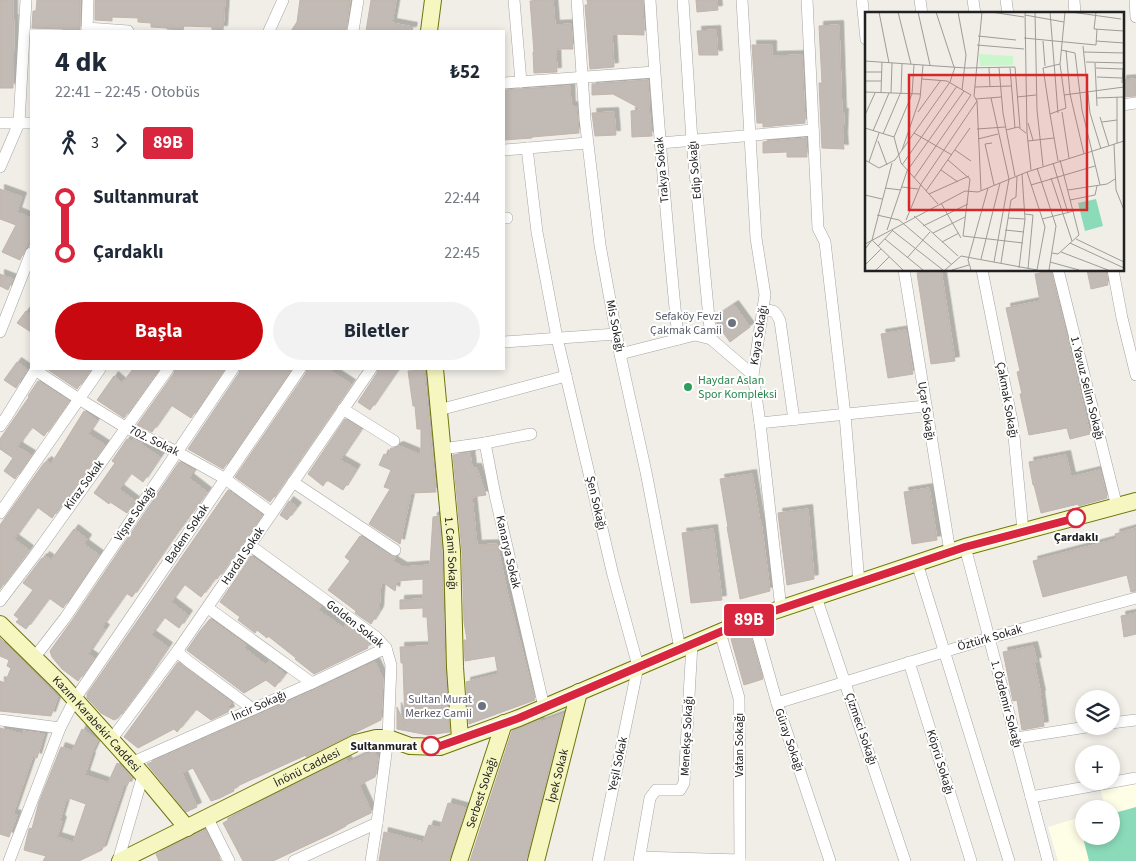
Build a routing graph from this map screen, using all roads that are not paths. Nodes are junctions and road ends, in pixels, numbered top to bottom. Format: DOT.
graph roads {
  1 [pos="26,0"];
  2 [pos="88,0"];
  3 [pos="282,0"];
  4 [pos="358,0"];
  5 [pos="433,0"];
  6 [pos="514,0"];
  7 [pos="577,0"];
  8 [pos="650,0"];
  9 [pos="683,0"];
  10 [pos="742,0"];
  11 [pos="807,0"];
  12 [pos="862,0"];
  13 [pos="1135,0"];
  14 [pos="1136,17"];
  15 [pos="865,29"];
  16 [pos="87,30"];
  17 [pos="269,30"];
  18 [pos="353,30"];
  19 [pos="429,30"];
  20 [pos="654,72"];
  21 [pos="582,78"];
  22 [pos="521,82"];
  23 [pos="505,83"];
  24 [pos="0,123"];
  25 [pos="19,123"];
  26 [pos="30,124"];
  27 [pos="813,130"];
  28 [pos="750,136"];
  29 [pos="692,141"];
  30 [pos="587,143"];
  31 [pos="660,143"];
  32 [pos="526,148"];
  33 [pos="505,150"];
  34 [pos="0,167"];
  35 [pos="30,256"];
  36 [pos="904,271"];
  37 [pos="982,271"];
  38 [pos="1058,271"];
  39 [pos="1112,271"];
  40 [pos="762,310"];
  41 [pos="0,332"];
  42 [pos="616,334"];
  43 [pos="556,338"];
  44 [pos="711,339"];
  45 [pos="678,340"];
  46 [pos="505,342"];
  47 [pos="620,354"];
  48 [pos="34,370"];
  49 [pos="36,370"];
  50 [pos="99,370"];
  51 [pos="167,370"];
  52 [pos="232,370"];
  53 [pos="299,370"];
  54 [pos="370,370"];
  55 [pos="435,370"];
  56 [pos="752,375"];
  57 [pos="1136,375"];
  58 [pos="566,376"];
  59 [pos="79,399"];
  60 [pos="925,406"];
  61 [pos="343,409"];
  62 [pos="439,410"];
  63 [pos="845,415"];
  64 [pos="794,420"];
  65 [pos="760,423"];
  66 [pos="0,426"];
  67 [pos="125,428"];
  68 [pos="531,434"];
  69 [pos="394,441"];
  70 [pos="485,443"];
  71 [pos="442,449"];
  72 [pos="177,452"];
  73 [pos="224,478"];
  74 [pos="293,482"];
  75 [pos="1136,501"];
  76 [pos="1117,507"];
  77 [pos="0,513"];
  78 [pos="272,513"];
  79 [pos="1023,531"];
  80 [pos="251,546"];
  81 [pos="394,550"];
  82 [pos="957,550"];
  83 [pos="917,563"];
  84 [pos="859,583"];
  85 [pos="816,597"];
  86 [pos="1136,598"];
  87 [pos="0,601"];
  88 [pos="208,608"];
  89 [pos="781,609"];
  90 [pos="753,618"];
  91 [pos="0,624"];
  92 [pos="720,632"];
  93 [pos="988,638"];
  94 [pos="686,646"];
  95 [pos="386,648"];
  96 [pos="178,650"];
  97 [pos="944,652"];
  98 [pos="34,658"];
  99 [pos="909,662"];
  100 [pos="638,666"];
  101 [pos="312,682"];
  102 [pos="845,682"];
  103 [pos="579,692"];
  104 [pos="75,699"];
  105 [pos="777,703"];
  106 [pos="544,707"];
  107 [pos="253,709"];
  108 [pos="0,720"];
  109 [pos="1136,720"];
  110 [pos="1120,722"];
  111 [pos="504,723"];
  112 [pos="60,728"];
  113 [pos="1075,729"];
  114 [pos="388,738"];
  115 [pos="1016,738"];
  116 [pos="460,739"];
  117 [pos="111,740"];
  118 [pos="131,763"];
  119 [pos="143,776"];
  120 [pos="1136,778"];
  121 [pos="1031,797"];
  122 [pos="207,817"];
  123 [pos="377,823"];
  124 [pos="187,828"];
  125 [pos="639,859"];
  126 [pos="740,860"];
  127 [pos="9,861"];
  128 [pos="119,861"];
  129 [pos="229,861"];
  130 [pos="294,861"];
  131 [pos="371,861"];
  132 [pos="459,861"];
  133 [pos="536,861"];
  134 [pos="598,861"];
  135 [pos="830,861"];
  136 [pos="905,861"];
  137 [pos="971,861"];
  138 [pos="1009,861"];
  139 [pos="1048,861"];
  1 -- 25 [label="street"];
  2 -- 16 [label="street"];
  3 -- 17 [label="street"];
  4 -- 18 [label="street"];
  5 -- 19 [label="street"];
  6 -- 22 [label="street"];
  7 -- 21 [label="street, Mis Sokağı"];
  8 -- 20 [label="street, Trakya Sokak"];
  9 -- 29 [label="street, Edip Sokağı"];
  10 -- 28 [label="street, Kaya Sokağı"];
  11 -- 27 [label="street"];
  12 -- 15 [label="street"];
  13 -- 14 [label="street"];
  20 -- 21 [label="street"];
  20 -- 31 [label="street, Trakya Sokak"];
  21 -- 22 [label="street"];
  21 -- 30 [label="street, Mis Sokağı"];
  22 -- 23 [label="street"];
  24 -- 25 [label="street"];
  25 -- 26 [label="street"];
  25 -- 34 [label="street"];
  27 -- 28 [label="street"];
  27 -- 63 [label="street"];
  28 -- 29 [label="street"];
  28 -- 40 [label="street, Kaya Sokağı"];
  29 -- 31 [label="street"];
  29 -- 44 [label="street, Edip Sokağı"];
  30 -- 32 [label="street"];
  30 -- 42 [label="street, Mis Sokağı"];
  31 -- 45 [label="street, Trakya Sokak"];
  32 -- 33 [label="street"];
  32 -- 43 [label="street, Şen Sokağı"];
  35 -- 41 [label="street"];
  36 -- 60 [label="street, Uçar Sokağı"];
  37 -- 79 [label="street, Çakmak Sokağı"];
  38 -- 76 [label="street, 1. Yavuz Selim Sokağı"];
  39 -- 57 [label="street"];
  40 -- 56 [label="street, Kaya Sokağı"];
  40 -- 64 [label="street"];
  42 -- 43 [label="street"];
  42 -- 47 [label="street, Mis Sokağı"];
  43 -- 46 [label="street"];
  43 -- 58 [label="street, Şen Sokağı"];
  44 -- 45 [label="street"];
  44 -- 56 [label="street"];
  45 -- 47 [label="street"];
  47 -- 94 [label="street, Mis Sokağı"];
  48 -- 66 [label="street"];
  49 -- 59 [label="street, 702. Sokak"];
  50 -- 59 [label="street"];
  51 -- 67 [label="street, Kiraz Sokak"];
  52 -- 72 [label="street, Vişne Sokağı"];
  53 -- 73 [label="street, Badem Sokak"];
  54 -- 61 [label="street, Hardal Sokak"];
  55 -- 62 [label="street, 1. Cami Sokağı"];
  56 -- 65 [label="street, Kaya Sokağı"];
  58 -- 62 [label="street"];
  58 -- 100 [label="street, Şen Sokağı"];
  59 -- 67 [label="street, 702. Sokak"];
  59 -- 77 [label="street"];
  60 -- 63 [label="street"];
  60 -- 82 [label="street, Uçar Sokağı"];
  61 -- 69 [label="street"];
  61 -- 74 [label="street, Hardal Sokak"];
  62 -- 71 [label="street, 1. Cami Sokağı"];
  63 -- 64 [label="street"];
  63 -- 84 [label="street"];
  64 -- 65 [label="street"];
  65 -- 89 [label="street, Kaya Sokağı"];
  67 -- 72 [label="street, 702. Sokak"];
  67 -- 87 [label="street, Kiraz Sokak"];
  68 -- 70 [label="street"];
  70 -- 71 [label="street"];
  70 -- 106 [label="street, Kanarya Sokak"];
  71 -- 116 [label="street, 1. Cami Sokağı"];
  72 -- 73 [label="street, 702. Sokak"];
  72 -- 98 [label="street, Vişne Sokağı"];
  73 -- 78 [label="street, 702. Sokak"];
  73 -- 104 [label="street, Badem Sokak"];
  74 -- 78 [label="street, Hardal Sokak"];
  74 -- 81 [label="street"];
  75 -- 76 [label="street, İnönü Caddesi"];
  76 -- 79 [label="street, İnönü Caddesi"];
  78 -- 80 [label="street, Hardal Sokak"];
  79 -- 82 [label="street, İnönü Caddesi"];
  80 -- 88 [label="street, Hardal Sokak"];
  80 -- 95 [label="street, Golden Sokak"];
  82 -- 83 [label="street, İnönü Caddesi"];
  82 -- 93 [label="street, 1. Özdemir Sokağı"];
  83 -- 84 [label="street, İnönü Caddesi"];
  83 -- 97 [label="street"];
  84 -- 85 [label="street, İnönü Caddesi"];
  85 -- 89 [label="street, İnönü Caddesi"];
  85 -- 102 [label="street, Çizmeci Sokağı"];
  86 -- 93 [label="street, Öztürk Sokak"];
  88 -- 96 [label="street, Hardal Sokak"];
  88 -- 101 [label="street"];
  89 -- 90 [label="street, İnönü Caddesi"];
  90 -- 92 [label="street, İnönü Caddesi"];
  90 -- 105 [label="street, Güray Sokağı"];
  91 -- 98 [label="street, Kazım Karabekir Caddesi"];
  92 -- 94 [label="street, İnönü Caddesi"];
  92 -- 126 [label="street, Vatan Sokağı"];
  93 -- 97 [label="street, Öztürk Sokak"];
  93 -- 115 [label="street, 1. Özdemir Sokağı"];
  94 -- 100 [label="street, İnönü Caddesi"];
  94 -- 125 [label="street, Menekşe Sokağı"];
  95 -- 101 [label="street, İncir Sokağı"];
  95 -- 114 [label="street, Golden Sokak"];
  96 -- 107 [label="street"];
  96 -- 117 [label="street, Hardal Sokak"];
  97 -- 99 [label="street, Öztürk Sokak"];
  97 -- 138 [label="street"];
  98 -- 104 [label="street, Kazım Karabekir Caddesi"];
  99 -- 102 [label="street, Öztürk Sokak"];
  99 -- 137 [label="street, Köprü Sokağı"];
  100 -- 103 [label="street, İnönü Caddesi"];
  100 -- 134 [label="street, Yeşil Sokak"];
  101 -- 107 [label="street, İncir Sokağı"];
  102 -- 105 [label="street, Öztürk Sokak"];
  102 -- 136 [label="street, Çizmeci Sokağı"];
  103 -- 106 [label="street, İnönü Caddesi"];
  103 -- 133 [label="street, İpek Sokak"];
  104 -- 112 [label="street, Badem Sokak"];
  104 -- 117 [label="street, Kazım Karabekir Caddesi"];
  105 -- 135 [label="street, Güray Sokağı"];
  106 -- 111 [label="street, İnönü Caddesi"];
  107 -- 118 [label="street, İncir Sokağı"];
  108 -- 112 [label="street"];
  109 -- 110 [label="street"];
  111 -- 116 [label="street, İnönü Caddesi"];
  111 -- 132 [label="street, Serbest Sokağı"];
  112 -- 127 [label="street, Badem Sokak"];
  113 -- 115 [label="street"];
  114 -- 116 [label="street, İnönü Caddesi"];
  114 -- 122 [label="street, İnönü Caddesi"];
  114 -- 123 [label="street, Golden Sokak"];
  115 -- 121 [label="street, 1. Özdemir Sokağı"];
  117 -- 118 [label="street, Kazım Karabekir Caddesi"];
  118 -- 119 [label="street, Kazım Karabekir Caddesi"];
  119 -- 124 [label="street, Kazım Karabekir Caddesi"];
  119 -- 128 [label="street"];
  120 -- 121 [label="street"];
  121 -- 139 [label="street, 1. Özdemir Sokağı"];
  122 -- 124 [label="street, İnönü Caddesi"];
  122 -- 129 [label="street"];
  123 -- 130 [label="street"];
  123 -- 131 [label="street, Golden Sokak"];
  124 -- 128 [label="street, İnönü Caddesi"];
  125 -- 126 [label="street"];
}
